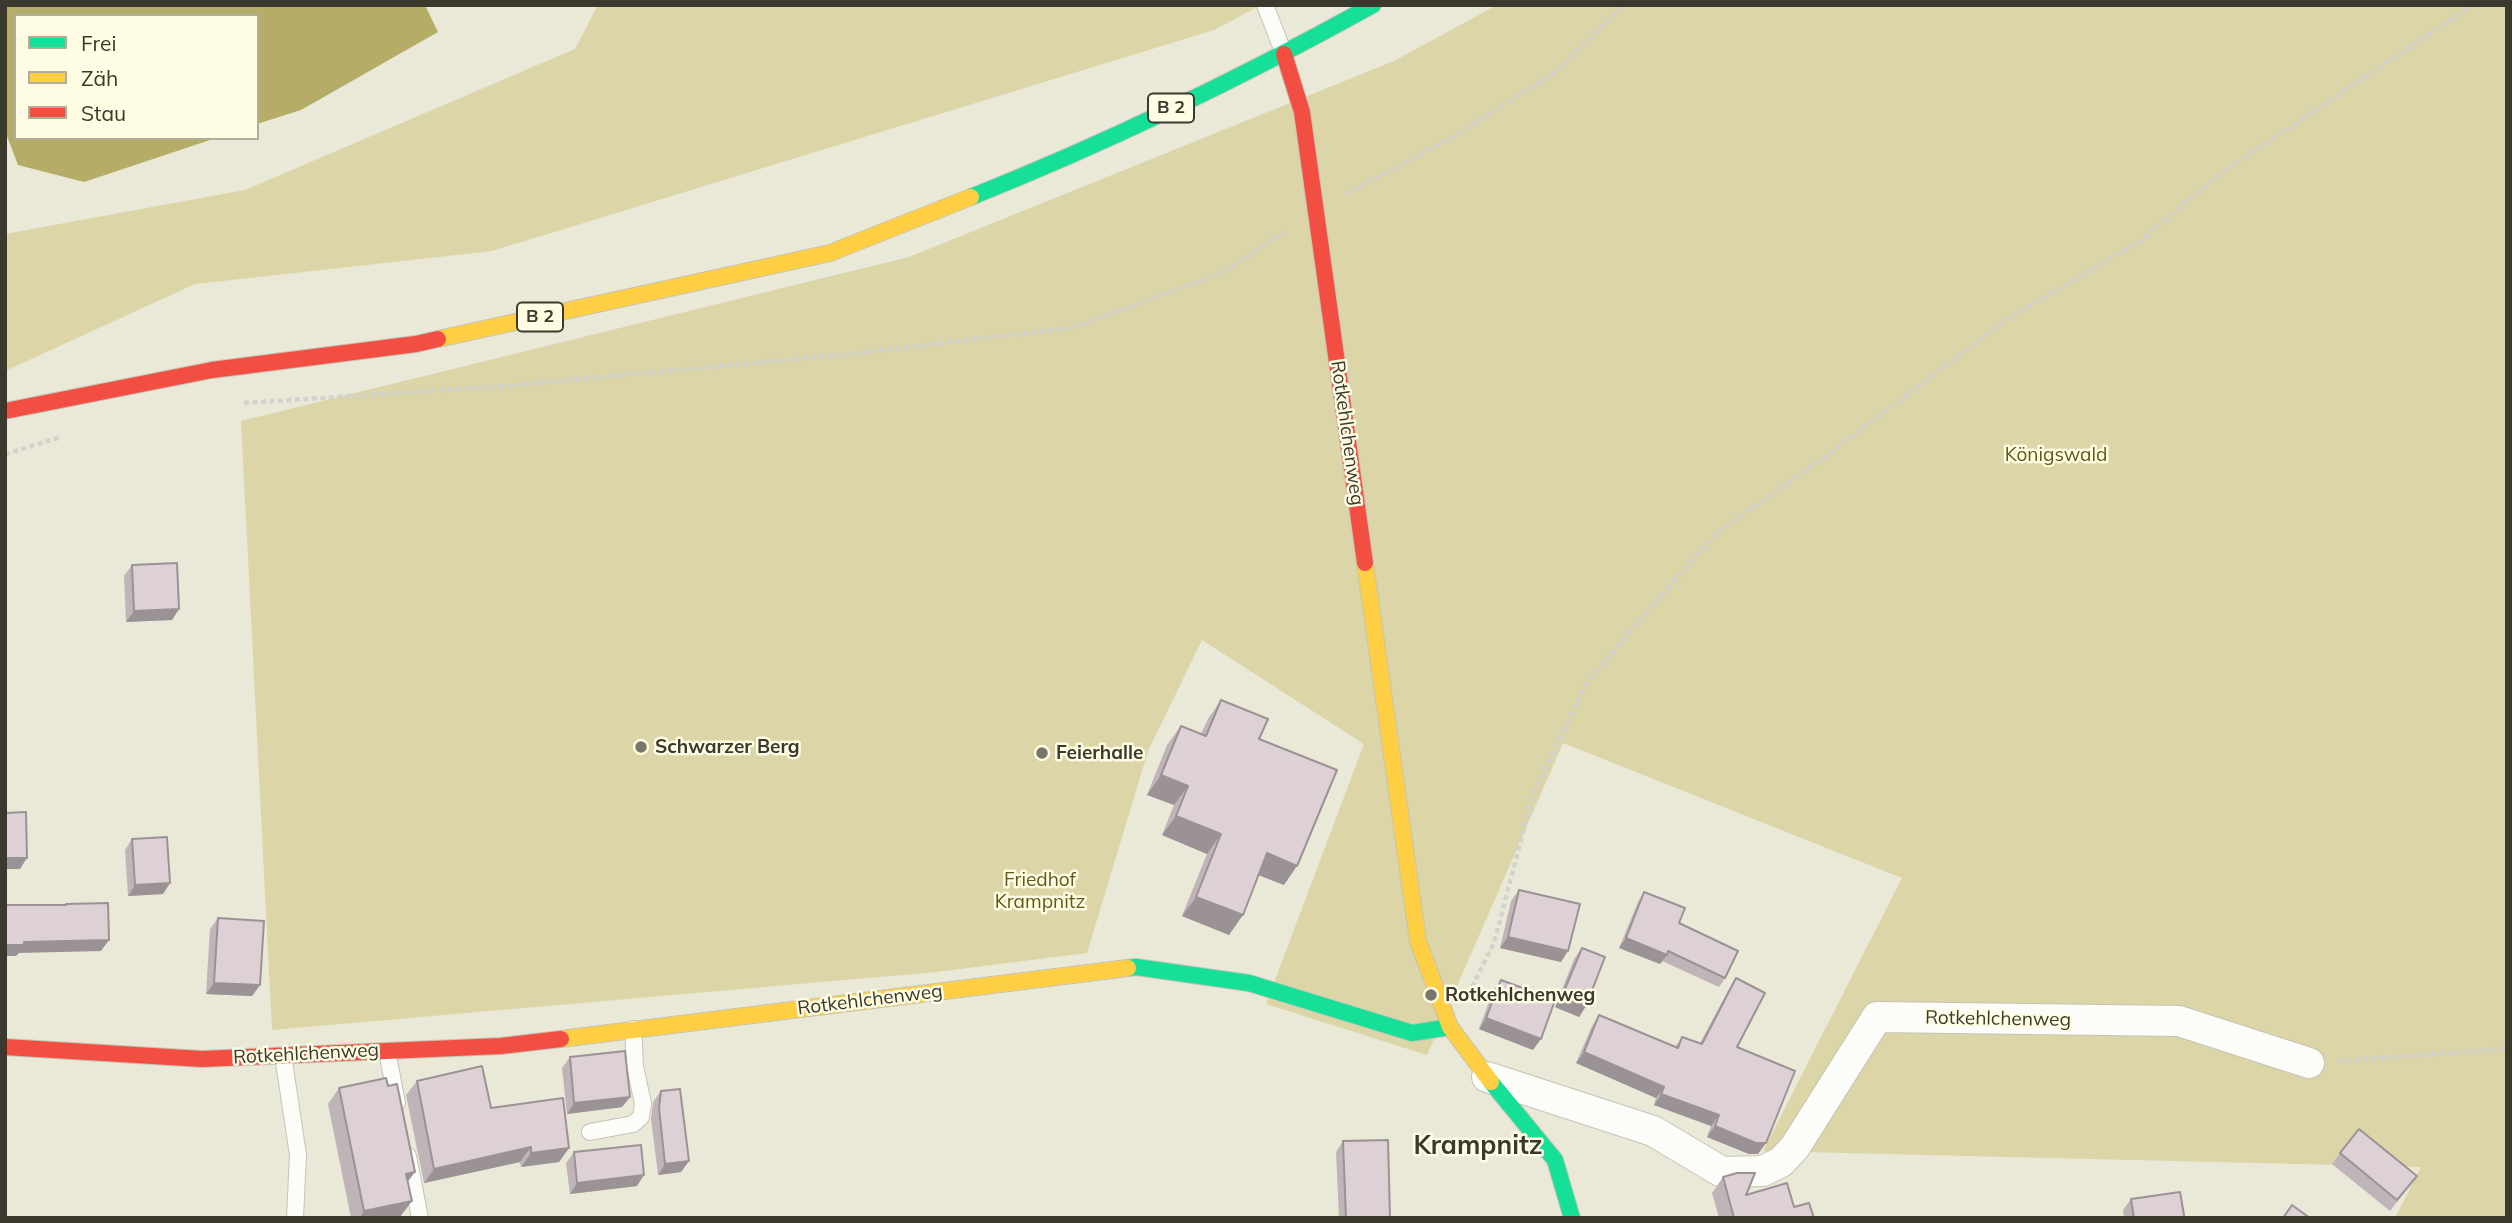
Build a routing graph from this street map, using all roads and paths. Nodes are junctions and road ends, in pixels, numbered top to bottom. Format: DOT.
graph roads {
  1 [pos="1265,5"];
  2 [pos="1373,5"];
  3 [pos="1624,5"];
  4 [pos="2473,5"];
  5 [pos="1284,54"];
  6 [pos="1316,210"];
  7 [pos="234,404"];
  8 [pos="5,411"];
  9 [pos="67,435"];
  10 [pos="5,454"];
  11 [pos="1450,1027"];
  12 [pos="633,1029"];
  13 [pos="5,1047"];
  14 [pos="2507,1049"];
  15 [pos="387,1051"];
  16 [pos="283,1055"];
  17 [pos="2309,1063"];
  18 [pos="1488,1077"];
  19 [pos="400,1115"];
  20 [pos="590,1132"];
  21 [pos="405,1141"];
  22 [pos="295,1218"];
  23 [pos="420,1218"];
  24 [pos="1572,1218"];
  1 -- 5 [label="lane"];
  2 -- 5 [label="street, B 2"];
  3 -- 6 [label="path"];
  4 -- 11 [label="path"];
  5 -- 6 [label="street, Rotkehlchenweg"];
  5 -- 8 [label="street, B 2"];
  6 -- 7 [label="path"];
  6 -- 11 [label="street, Rotkehlchenweg"];
  9 -- 10 [label="path"];
  11 -- 12 [label="street, Rotkehlchenweg"];
  11 -- 18 [label="street"];
  12 -- 15 [label="street, Rotkehlchenweg"];
  12 -- 20 [label="lane"];
  13 -- 16 [label="street, Rotkehlchenweg"];
  14 -- 17 [label="path"];
  15 -- 16 [label="street, Rotkehlchenweg"];
  15 -- 19 [label="lane"];
  16 -- 22 [label="lane"];
  17 -- 18 [label="street, Rotkehlchenweg"];
  18 -- 24 [label="street"];
  21 -- 23 [label="lane"];
}
